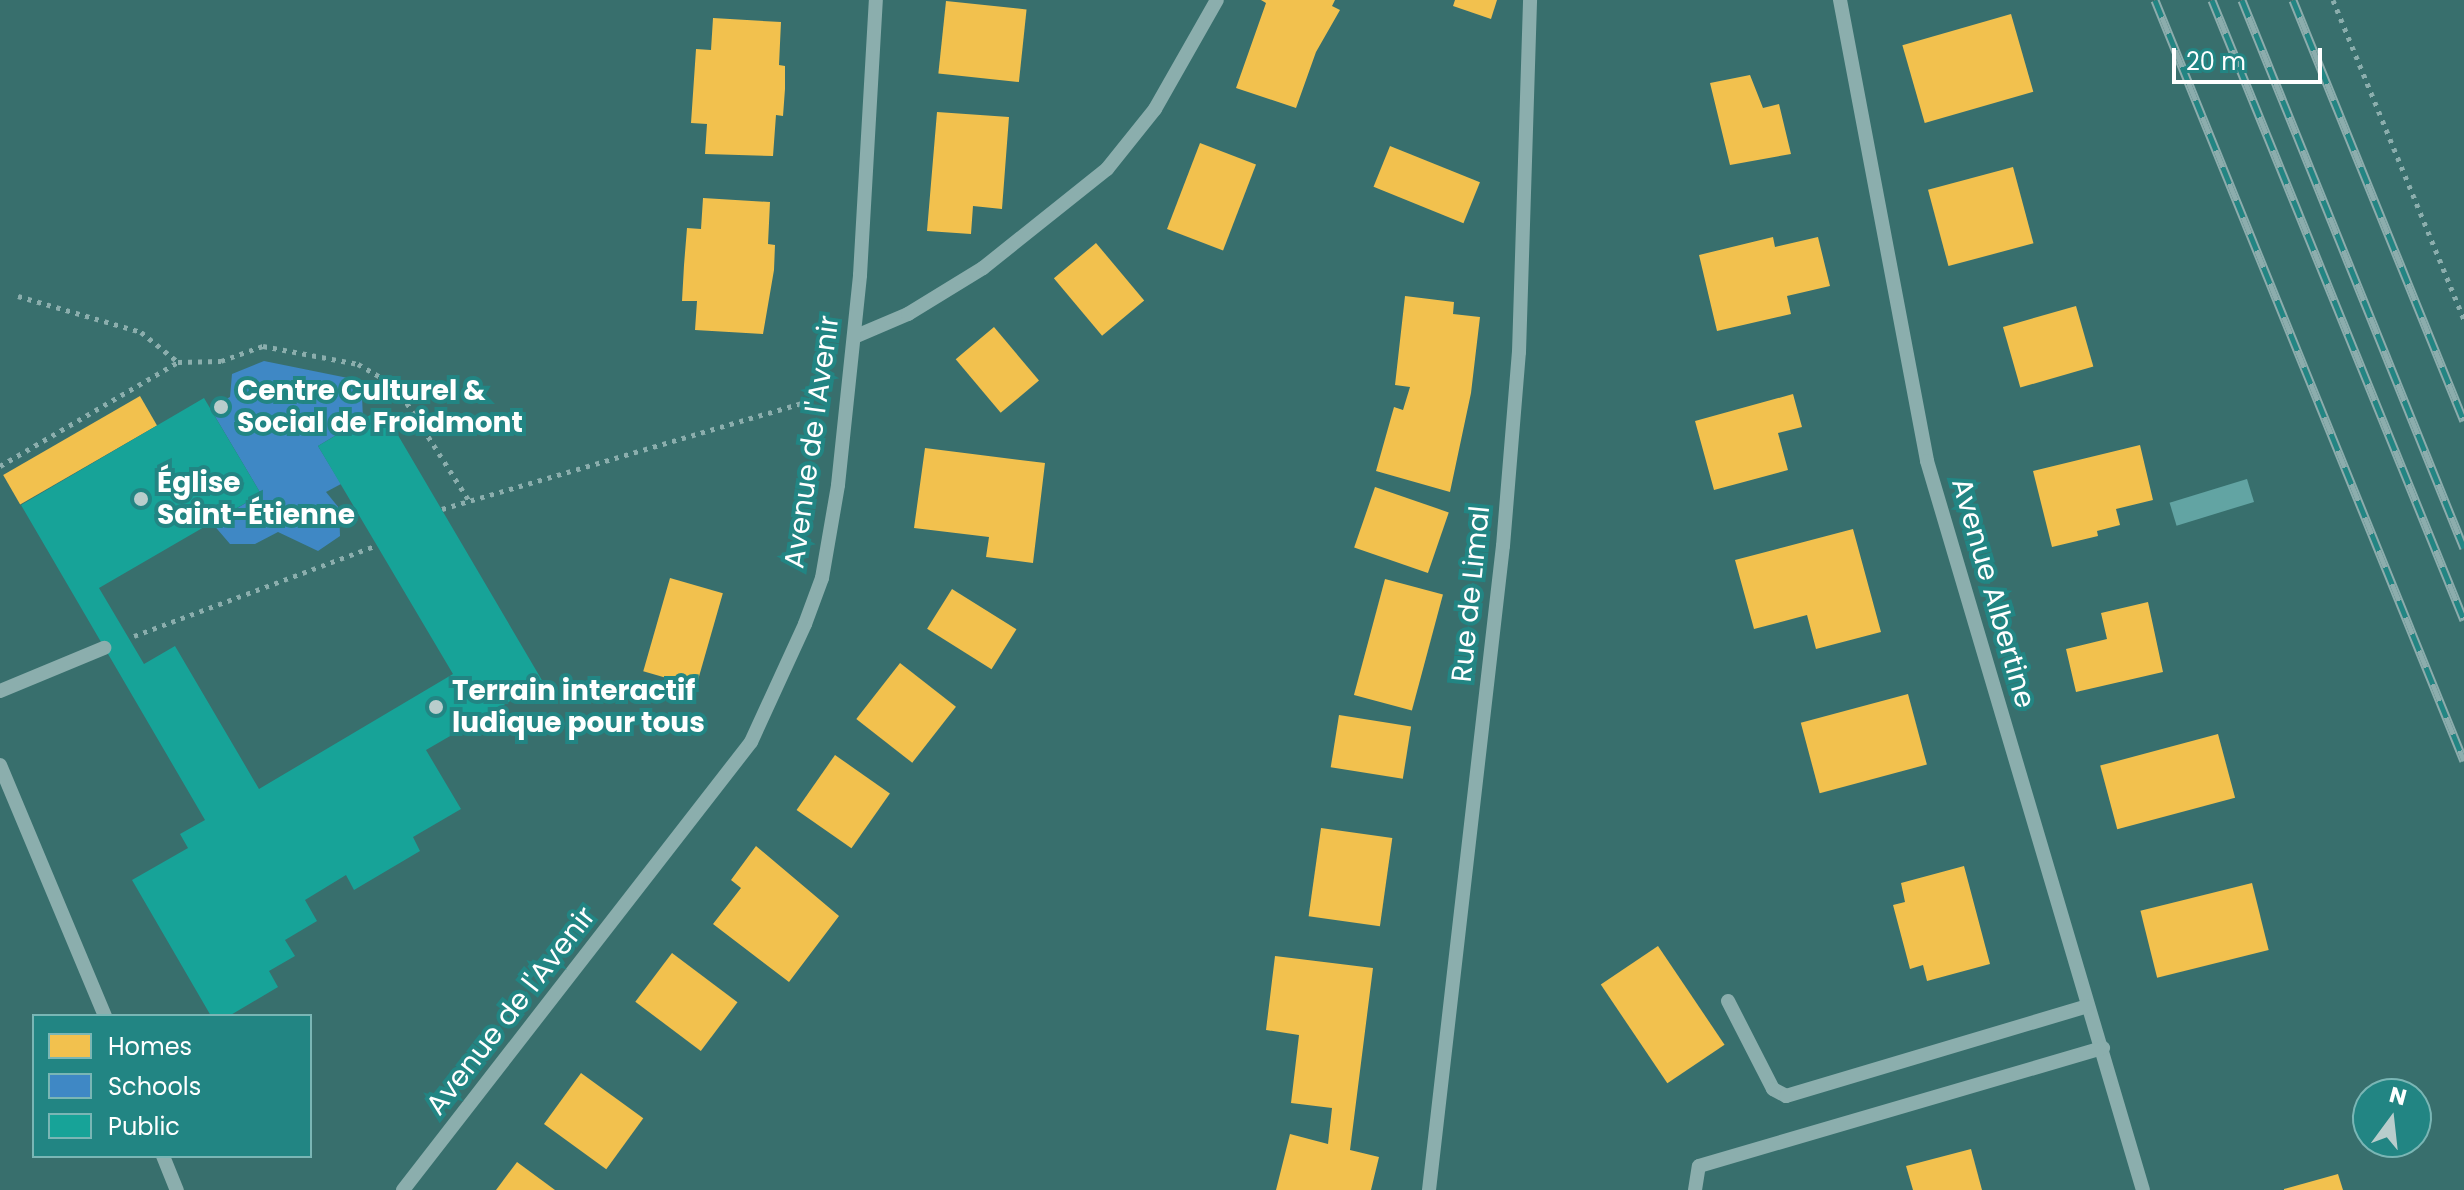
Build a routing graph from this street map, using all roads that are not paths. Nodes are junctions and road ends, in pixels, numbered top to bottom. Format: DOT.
graph roads {
  1 [pos="876,0"];
  2 [pos="1217,0"];
  3 [pos="1530,0"];
  4 [pos="1840,0"];
  5 [pos="854,337"];
  6 [pos="104,648"];
  7 [pos="0,691"];
  8 [pos="0,765"];
  9 [pos="1728,1001"];
  10 [pos="2087,1006"];
  11 [pos="104,1014"];
  12 [pos="2103,1048"];
  13 [pos="164,1158"];
  14 [pos="177,1190"];
  15 [pos="403,1190"];
  16 [pos="1429,1190"];
  17 [pos="1695,1190"];
  18 [pos="2143,1190"];
  1 -- 5 [label="street, Avenue de l'Avenir"];
  2 -- 5 [label="street"];
  3 -- 16 [label="street, Rue de Limal"];
  4 -- 10 [label="street, Avenue Albertine"];
  5 -- 15 [label="street, Avenue de l'Avenir"];
  6 -- 7 [label="street"];
  8 -- 11 [label="street"];
  9 -- 10 [label="street"];
  10 -- 12 [label="street, Avenue Albertine"];
  12 -- 17 [label="street"];
  12 -- 18 [label="street, Avenue Albertine"];
  13 -- 14 [label="street"];
}
